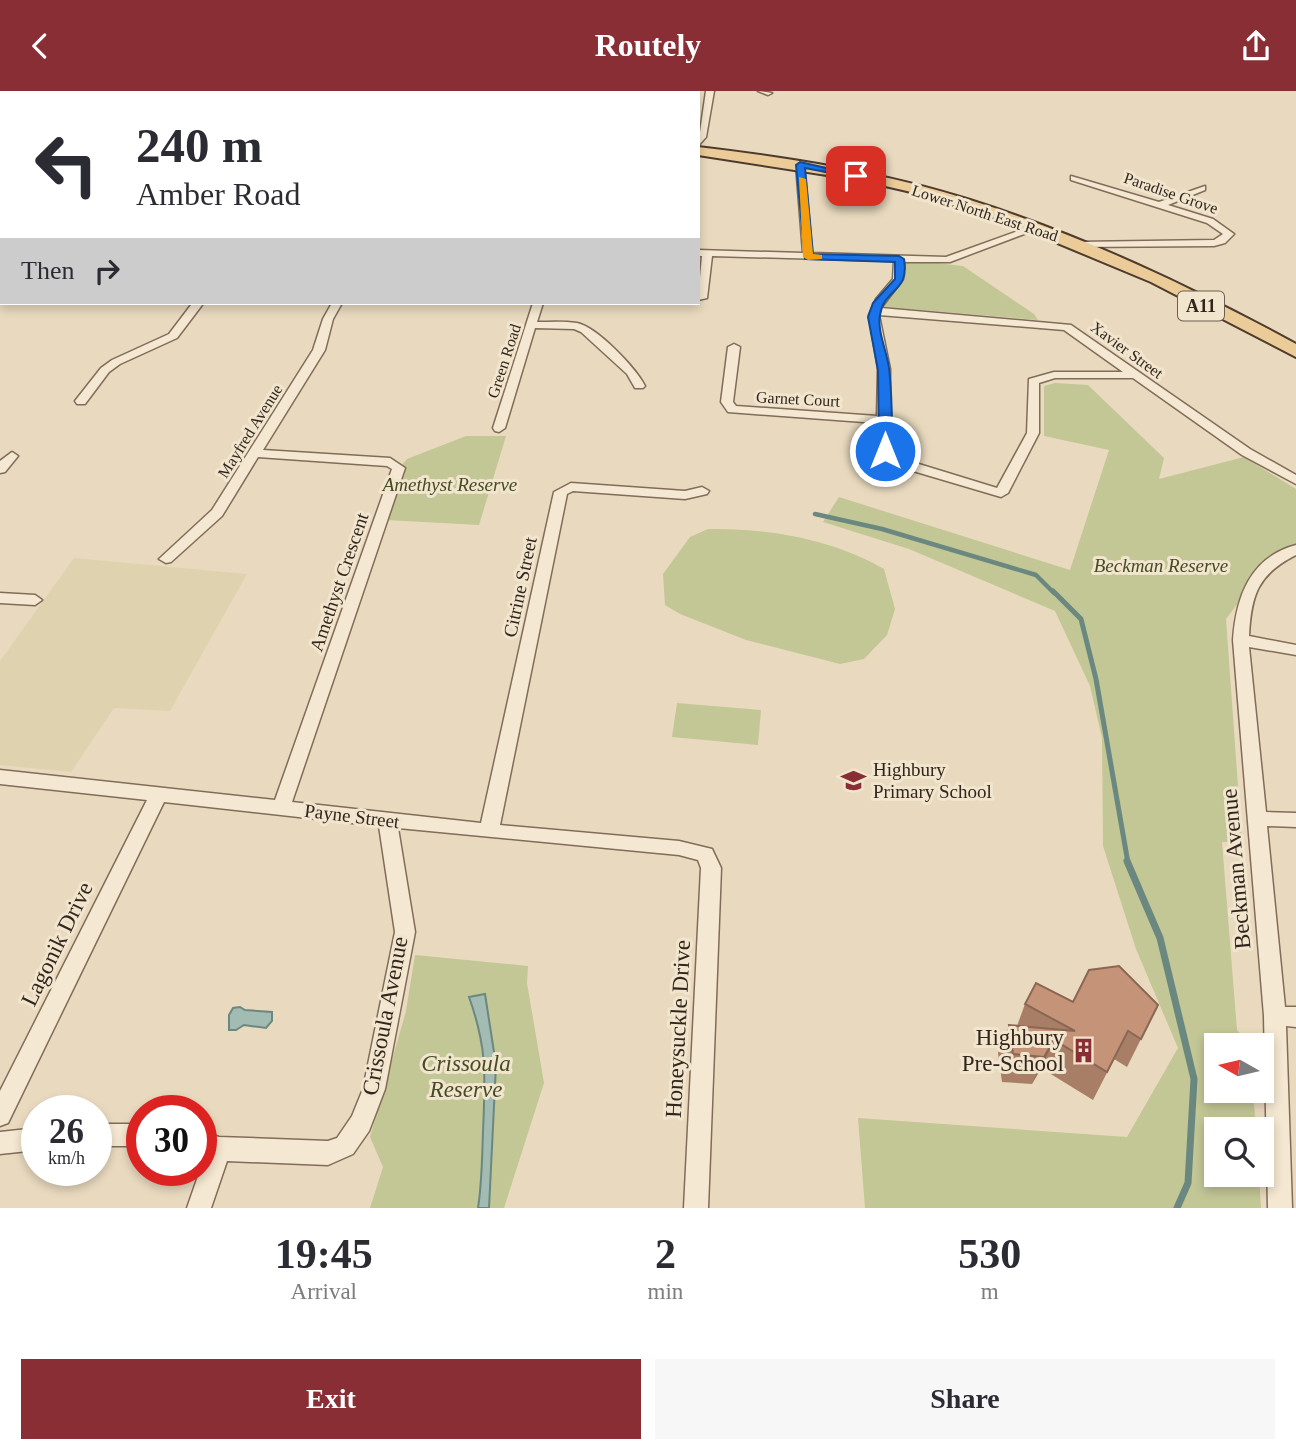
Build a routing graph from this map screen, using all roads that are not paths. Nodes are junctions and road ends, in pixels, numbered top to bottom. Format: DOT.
graph roads {
  1 [pos="710,91"];
  2 [pos="700,140"];
  3 [pos="700,151"];
  4 [pos="800,165"];
  5 [pos="1074,179"];
  6 [pos="1202,188"];
  7 [pos="1159,205"];
  8 [pos="1035,228"];
  9 [pos="1079,244"];
  10 [pos="703,254"];
  11 [pos="1104,254"];
  12 [pos="808,257"];
  13 [pos="899,259"];
  14 [pos="702,298"];
  15 [pos="197,305"];
  16 [pos="336,305"];
  17 [pos="537,305"];
  18 [pos="875,311"];
  19 [pos="532,325"];
  20 [pos="734,347"];
  21 [pos="1296,351"];
  22 [pos="1296,362"];
  23 [pos="1133,375"];
  24 [pos="639,386"];
  25 [pos="81,401"];
  26 [pos="885,420"];
  27 [pos="499,428"];
  28 [pos="256,453"];
  29 [pos="12,456"];
  30 [pos="0,470"];
  31 [pos="1296,480"];
  32 [pos="702,491"];
  33 [pos="1296,549"];
  34 [pos="166,559"];
  35 [pos="0,599"];
  36 [pos="35,600"];
  37 [pos="1241,640"];
  38 [pos="1296,650"];
  39 [pos="0,777"];
  40 [pos="159,794"];
  41 [pos="281,808"];
  42 [pos="1256,819"];
  43 [pos="387,820"];
  44 [pos="1296,820"];
  45 [pos="489,831"];
  46 [pos="705,854"];
  47 [pos="1286,1016"];
  48 [pos="0,1115"];
  49 [pos="21,1141"];
  50 [pos="0,1143"];
  51 [pos="217,1146"];
  52 [pos="203,1186"];
  53 [pos="199,1208"];
  54 [pos="696,1208"];
  55 [pos="1280,1208"];
  1 -- 2 [label="street"];
  3 -- 4 [label="main road, Lower North East Road / A11"];
  4 -- 8 [label="main road, Lower North East Road / A11"];
  4 -- 12 [label="street"];
  5 -- 7 [label="street, Paradise Grove"];
  6 -- 7 [label="street"];
  7 -- 9 [label="street, Paradise Grove"];
  8 -- 9 [label="main road, Lower North East Road / A11"];
  8 -- 13 [label="street"];
  9 -- 11 [label="main road, Lower North East Road / A11"];
  10 -- 12 [label="street"];
  10 -- 14 [label="street"];
  11 -- 21 [label="main road, Lower North East Road / A11"];
  11 -- 22 [label="main road, Lower North East Road / A11"];
  12 -- 13 [label="street"];
  13 -- 18 [label="street"];
  15 -- 25 [label="street"];
  16 -- 28 [label="street, Mayfred Avenue"];
  17 -- 19 [label="street, Green Road"];
  18 -- 23 [label="street, Xavier Street"];
  18 -- 26 [label="street"];
  19 -- 24 [label="street"];
  19 -- 27 [label="street, Green Road"];
  20 -- 26 [label="street, Garnet Court"];
  23 -- 26 [label="street"];
  23 -- 31 [label="street, Xavier Street"];
  28 -- 34 [label="street, Mayfred Avenue"];
  28 -- 41 [label="street, Amethyst Crescent"];
  29 -- 30 [label="street"];
  32 -- 45 [label="street, Citrine Street"];
  33 -- 37 [label="street, Beckman Avenue"];
  35 -- 36 [label="street"];
  37 -- 38 [label="street"];
  37 -- 42 [label="street, Beckman Avenue"];
  39 -- 40 [label="street, Payne Street"];
  40 -- 41 [label="street, Payne Street"];
  40 -- 48 [label="street, Lagonik Drive"];
  41 -- 43 [label="street, Payne Street"];
  42 -- 44 [label="street"];
  42 -- 47 [label="street, Beckman Avenue"];
  43 -- 45 [label="street, Payne Street"];
  43 -- 51 [label="street, Crissoula Avenue"];
  45 -- 46 [label="street, Payne Street"];
  46 -- 54 [label="street, Honeysuckle Drive"];
  47 -- 55 [label="street, Beckman Avenue"];
  49 -- 50 [label="street"];
  52 -- 53 [label="street"];
}
